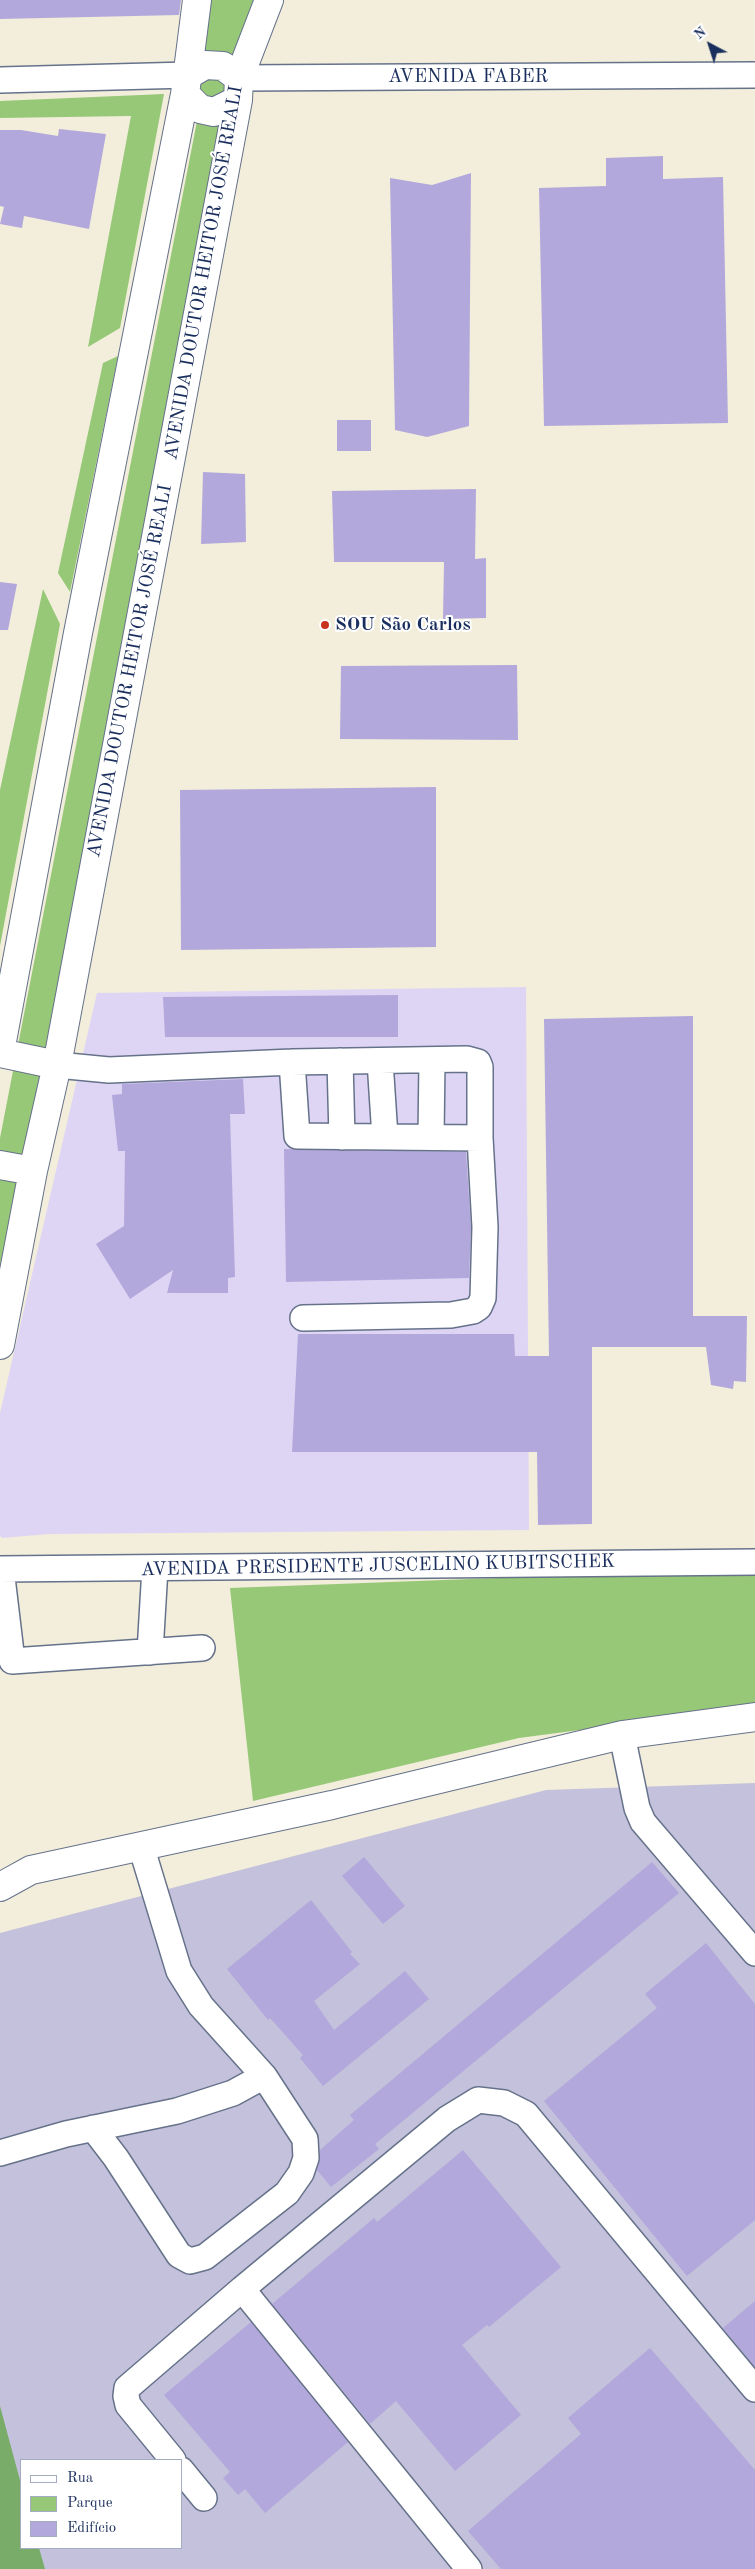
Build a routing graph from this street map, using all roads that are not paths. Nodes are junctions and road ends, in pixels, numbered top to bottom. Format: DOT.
graph roads {
  1 [pos="198,0"];
  2 [pos="268,0"];
  3 [pos="755,75"];
  4 [pos="0,80"];
  5 [pos="187,84"];
  6 [pos="239,89"];
  7 [pos="0,1053"];
  8 [pos="340,1061"];
  9 [pos="380,1061"];
  10 [pos="432,1061"];
  11 [pos="292,1062"];
  12 [pos="56,1065"];
  13 [pos="342,1137"];
  14 [pos="385,1137"];
  15 [pos="431,1137"];
  16 [pos="480,1138"];
  17 [pos="0,1165"];
  18 [pos="33,1170"];
  19 [pos="303,1318"];
  20 [pos="0,1345"];
  21 [pos="755,1562"];
  22 [pos="156,1568"];
  23 [pos="1,1569"];
  24 [pos="202,1648"];
  25 [pos="150,1652"];
  26 [pos="755,1716"];
  27 [pos="622,1735"];
  28 [pos="141,1846"];
  29 [pos="0,1867"];
  30 [pos="31,1870"];
  31 [pos="0,1887"];
  32 [pos="755,1953"];
  33 [pos="264,2076"];
  34 [pos="93,2128"];
  35 [pos="0,2153"];
  36 [pos="242,2289"];
  37 [pos="755,2389"];
  38 [pos="173,2459"];
  39 [pos="182,2471"];
  40 [pos="204,2498"];
  41 [pos="469,2569"];
  1 -- 5 [label="main road"];
  2 -- 6 [label="main road, AVENIDA DOUTOR HEITOR JOSÉ REALI"];
  3 -- 6 [label="street, AVENIDA FABER"];
  4 -- 5 [label="street"];
  5 -- 6 [label="main road"];
  5 -- 6 [label="main road"];
  5 -- 7 [label="main road"];
  6 -- 12 [label="main road, AVENIDA DOUTOR HEITOR JOSÉ REALI"];
  7 -- 12 [label="main road"];
  8 -- 9 [label="street"];
  8 -- 11 [label="street"];
  8 -- 13 [label="street"];
  9 -- 10 [label="street"];
  9 -- 14 [label="street"];
  10 -- 15 [label="street"];
  10 -- 16 [label="street"];
  11 -- 12 [label="street"];
  11 -- 13 [label="street"];
  12 -- 18 [label="main road, AVENIDA DOUTOR HEITOR JOSÉ REALI"];
  13 -- 14 [label="street"];
  14 -- 15 [label="street"];
  15 -- 16 [label="street"];
  16 -- 19 [label="street"];
  17 -- 18 [label="main road"];
  18 -- 20 [label="main road, AVENIDA DOUTOR HEITOR JOSÉ REALI"];
  21 -- 22 [label="street, AVENIDA PRESIDENTE JUSCELINO KUBITSCHEK"];
  22 -- 23 [label="street, AVENIDA PRESIDENTE JUSCELINO KUBITSCHEK"];
  22 -- 25 [label="street"];
  23 -- 25 [label="street"];
  24 -- 25 [label="street"];
  26 -- 27 [label="main road"];
  27 -- 28 [label="main road"];
  27 -- 32 [label="street"];
  28 -- 30 [label="main road"];
  28 -- 33 [label="street"];
  29 -- 30 [label="main road"];
  30 -- 31 [label="main road"];
  33 -- 34 [label="street"];
  33 -- 34 [label="street"];
  34 -- 35 [label="street"];
  36 -- 37 [label="street"];
  36 -- 38 [label="street"];
  36 -- 41 [label="street"];
  39 -- 40 [label="street"];
}
